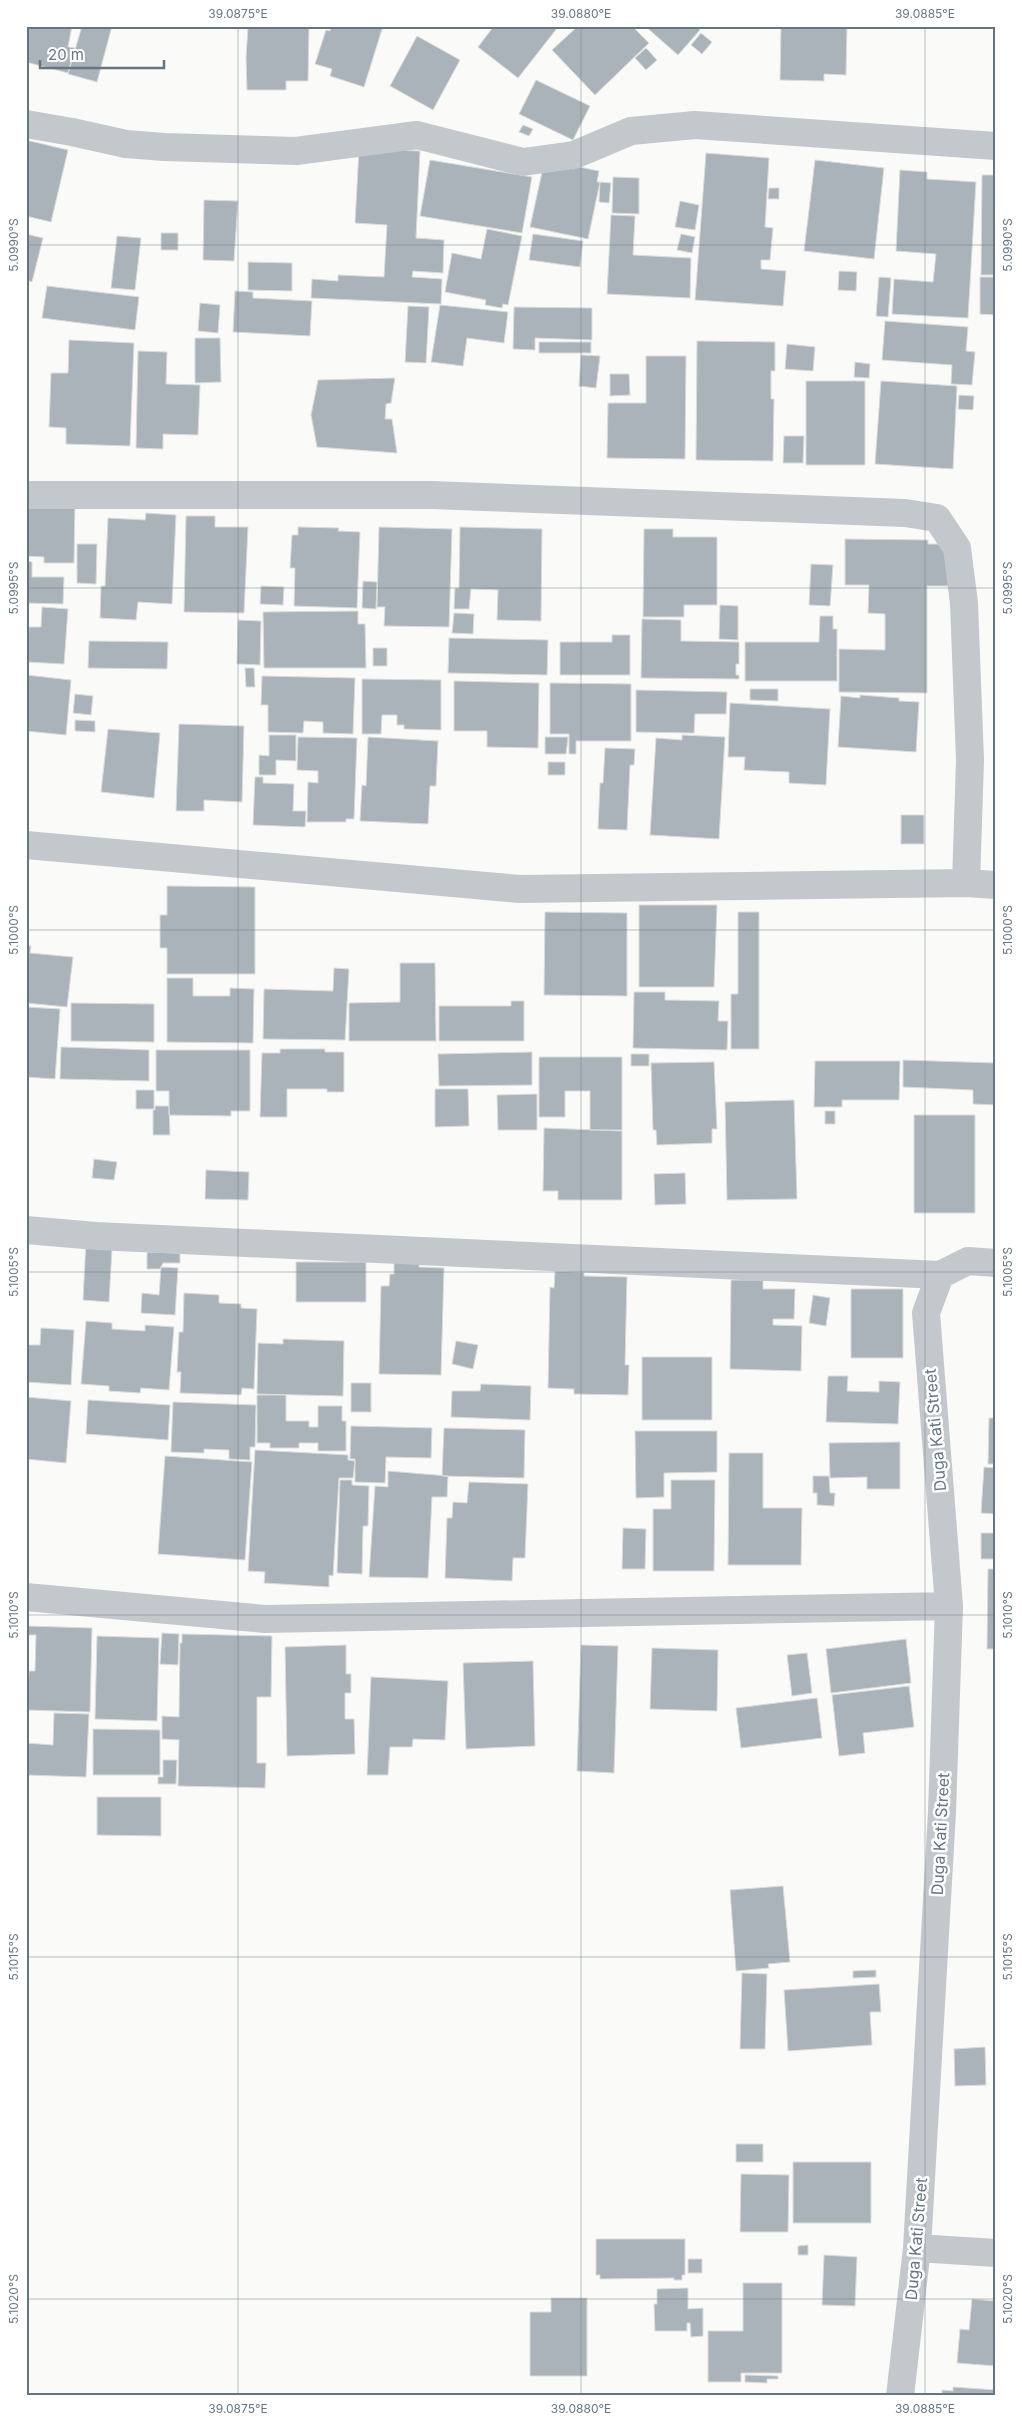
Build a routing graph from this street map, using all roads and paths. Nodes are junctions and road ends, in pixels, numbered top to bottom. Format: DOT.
graph roads {
  1 [pos="26,124"];
  2 [pos="996,146"];
  3 [pos="26,495"];
  4 [pos="26,845"];
  5 [pos="966,883"];
  6 [pos="996,885"];
  7 [pos="26,1230"];
  8 [pos="996,1263"];
  9 [pos="940,1275"];
  10 [pos="26,1596"];
  11 [pos="949,1606"];
  12 [pos="917,2248"];
  13 [pos="996,2253"];
  14 [pos="900,2396"];
  1 -- 2 [label="street"];
  3 -- 5 [label="street"];
  4 -- 5 [label="street"];
  5 -- 6 [label="street"];
  7 -- 9 [label="street"];
  8 -- 9 [label="street"];
  9 -- 11 [label="street, Duga Kati Street"];
  10 -- 11 [label="street"];
  11 -- 12 [label="street, Duga Kati Street"];
  12 -- 13 [label="street"];
  12 -- 14 [label="street, Duga Kati Street"];
}
